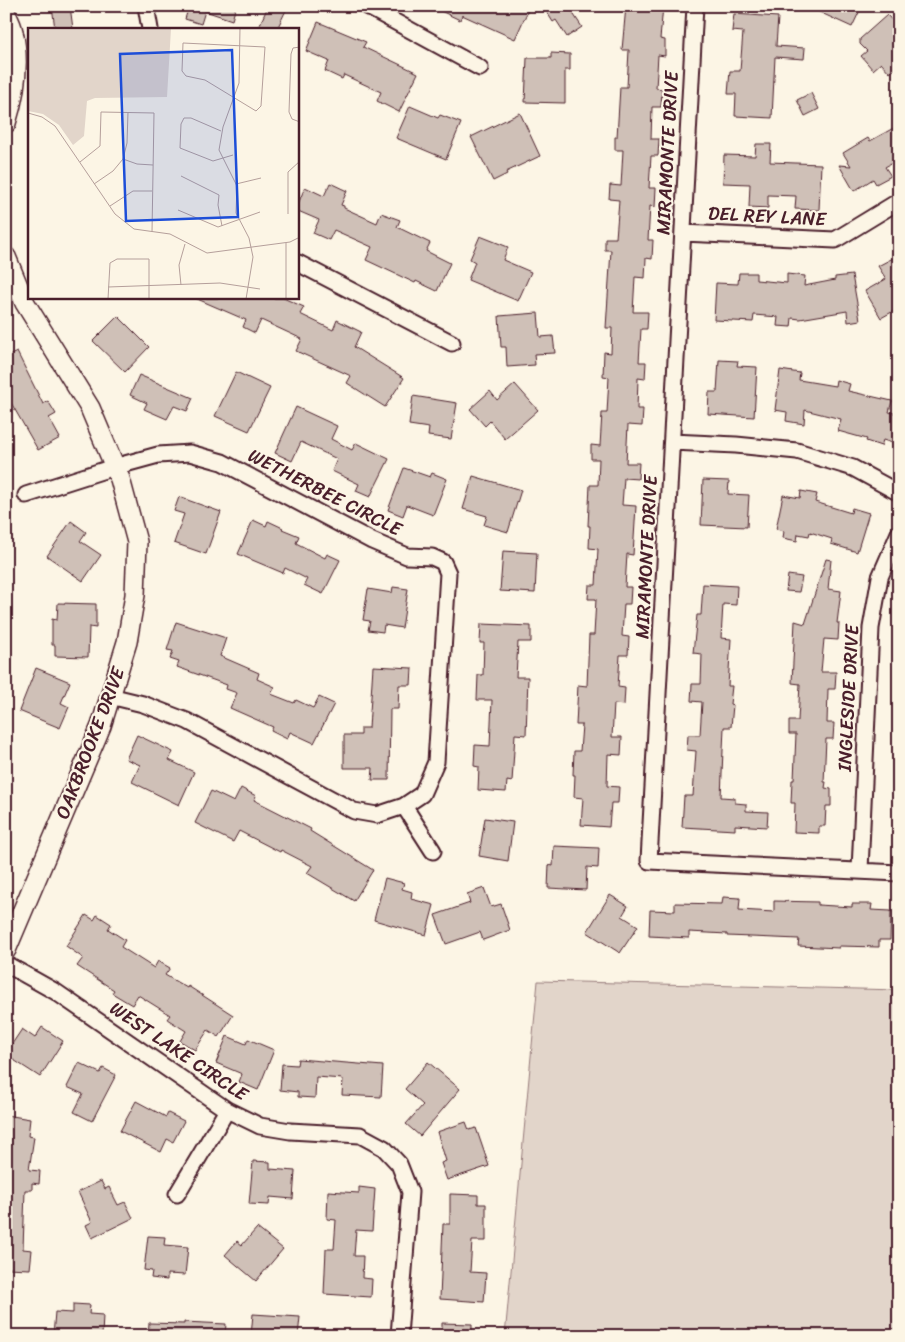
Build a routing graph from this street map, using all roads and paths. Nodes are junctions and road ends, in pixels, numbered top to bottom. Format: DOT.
graph roads {
  1 [pos="146,6"];
  2 [pos="366,6"];
  3 [pos="695,6"];
  4 [pos="6,14"];
  5 [pos="150,28"];
  6 [pos="480,68"];
  7 [pos="6,123"];
  8 [pos="899,201"];
  9 [pos="683,232"];
  10 [pos="299,264"];
  11 [pos="8,265"];
  12 [pos="452,343"];
  13 [pos="672,442"];
  14 [pos="114,467"];
  15 [pos="899,493"];
  16 [pos="26,495"];
  17 [pos="899,533"];
  18 [pos="110,696"];
  19 [pos="404,806"];
  20 [pos="433,851"];
  21 [pos="860,870"];
  22 [pos="899,873"];
  23 [pos="6,950"];
  24 [pos="6,964"];
  25 [pos="227,1110"];
  26 [pos="177,1194"];
  27 [pos="399,1336"];
  1 -- 5 [label="street"];
  2 -- 6 [label="street"];
  3 -- 9 [label="street, MIRAMONTE DRIVE"];
  4 -- 7 [label="street"];
  8 -- 9 [label="street, DEL REY LANE"];
  9 -- 13 [label="street, MIRAMONTE DRIVE"];
  10 -- 12 [label="street"];
  11 -- 14 [label="street, OAKBROOKE DRIVE"];
  13 -- 15 [label="street"];
  13 -- 21 [label="street, MIRAMONTE DRIVE"];
  14 -- 16 [label="street, WETHERBEE CIRCLE"];
  14 -- 18 [label="street, OAKBROOKE DRIVE"];
  14 -- 19 [label="street, WETHERBEE CIRCLE"];
  17 -- 21 [label="street, INGLESIDE DRIVE"];
  18 -- 19 [label="street, WETHERBEE CIRCLE"];
  18 -- 23 [label="street, OAKBROOKE DRIVE"];
  19 -- 20 [label="street"];
  21 -- 22 [label="street, MIRAMONTE DRIVE"];
  24 -- 25 [label="street, WEST LAKE CIRCLE"];
  25 -- 26 [label="street"];
  25 -- 27 [label="street, WEST LAKE CIRCLE"];
}
